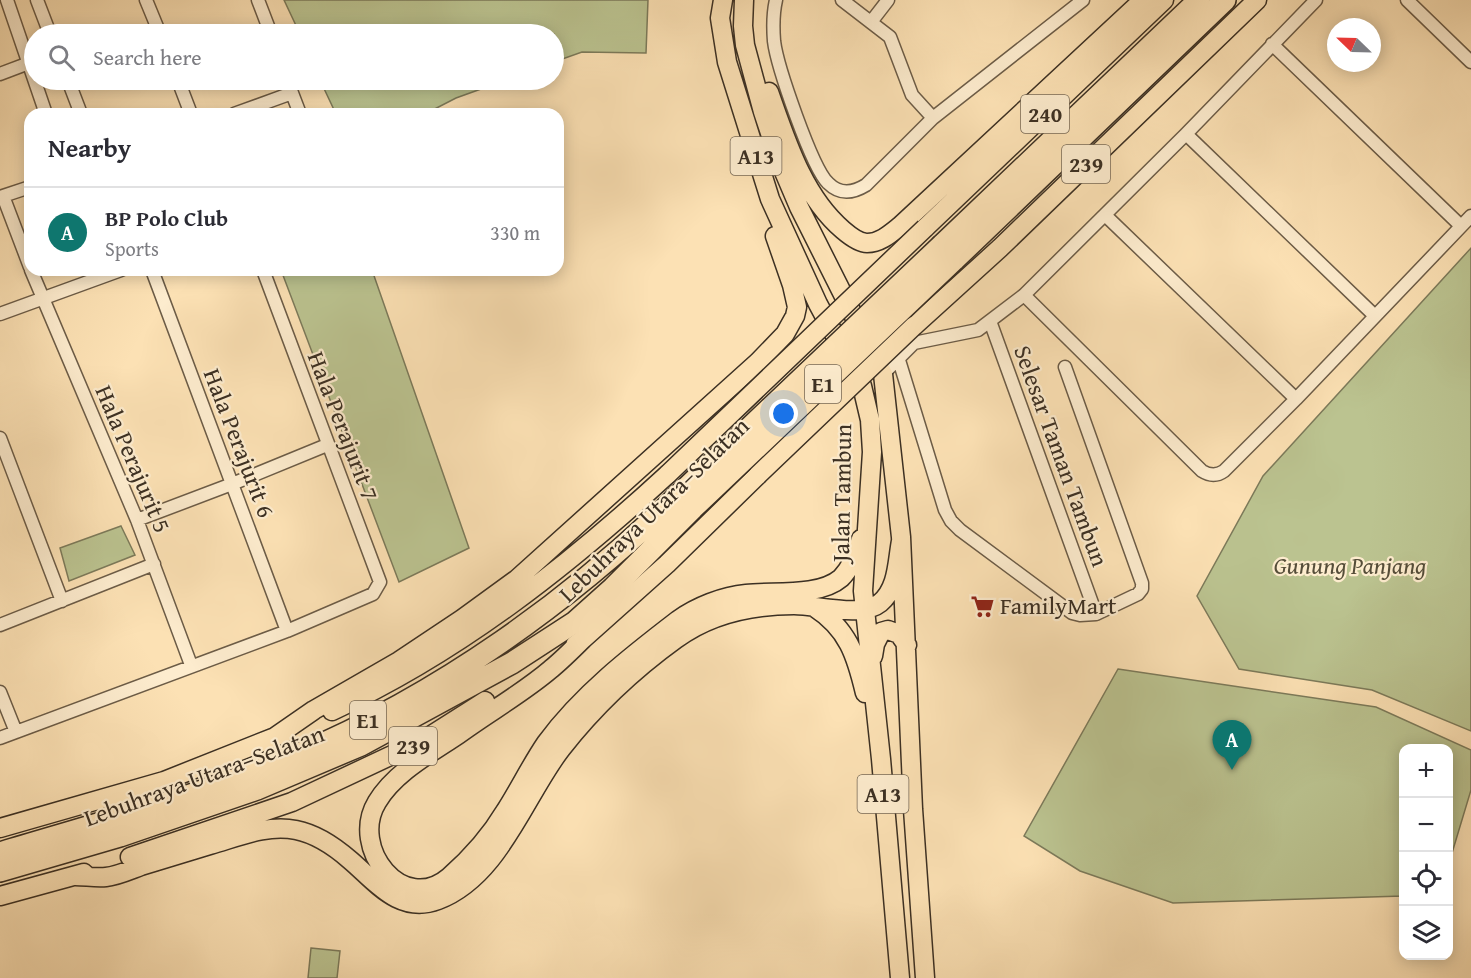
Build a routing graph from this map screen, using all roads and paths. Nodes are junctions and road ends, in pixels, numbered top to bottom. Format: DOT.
graph roads {
  1 [pos="7,0"];
  2 [pos="37,0"];
  3 [pos="146,0"];
  4 [pos="258,0"];
  5 [pos="723,0"];
  6 [pos="744,0"];
  7 [pos="776,0"];
  8 [pos="842,0"];
  9 [pos="888,0"];
  10 [pos="1083,0"];
  11 [pos="1143,0"];
  12 [pos="1164,0"];
  13 [pos="1199,0"];
  14 [pos="1225,0"];
  15 [pos="1257,0"];
  16 [pos="1316,0"];
  17 [pos="1407,0"];
  18 [pos="871,22"];
  19 [pos="46,24"];
  20 [pos="156,24"];
  21 [pos="267,24"];
  22 [pos="1272,44"];
  23 [pos="746,45"];
  24 [pos="24,51"];
  25 [pos="1471,62"];
  26 [pos="24,65"];
  27 [pos="0,74"];
  28 [pos="38,90"];
  29 [pos="72,90"];
  30 [pos="182,90"];
  31 [pos="291,90"];
  32 [pos="292,93"];
  33 [pos="44,108"];
  34 [pos="79,108"];
  35 [pos="189,108"];
  36 [pos="251,108"];
  37 [pos="298,108"];
  38 [pos="933,118"];
  39 [pos="1186,134"];
  40 [pos="24,189"];
  41 [pos="2,196"];
  42 [pos="770,199"];
  43 [pos="1105,215"];
  44 [pos="1471,216"];
  45 [pos="1461,226"];
  46 [pos="24,251"];
  47 [pos="948,253"];
  48 [pos="34,276"];
  49 [pos="104,276"];
  50 [pos="154,276"];
  51 [pos="265,276"];
  52 [pos="1024,295"];
  53 [pos="42,298"];
  54 [pos="0,314"];
  55 [pos="1375,316"];
  56 [pos="990,321"];
  57 [pos="898,357"];
  58 [pos="1065,367"];
  59 [pos="883,374"];
  60 [pos="1296,399"];
  61 [pos="0,438"];
  62 [pos="327,445"];
  63 [pos="232,484"];
  64 [pos="688,500"];
  65 [pos="868,519"];
  66 [pos="137,520"];
  67 [pos="901,539"];
  68 [pos="154,564"];
  69 [pos="62,600"];
  70 [pos="812,606"];
  71 [pos="865,611"];
  72 [pos="1096,615"];
  73 [pos="0,625"];
  74 [pos="287,631"];
  75 [pos="583,639"];
  76 [pos="907,645"];
  77 [pos="191,665"];
  78 [pos="871,675"];
  79 [pos="0,692"];
  80 [pos="16,732"];
  81 [pos="275,737"];
  82 [pos="0,738"];
  83 [pos="881,759"];
  84 [pos="0,828"];
  85 [pos="0,853"];
  86 [pos="0,871"];
  87 [pos="75,876"];
  88 [pos="0,896"];
  89 [pos="922,947"];
  90 [pos="900,978"];
  91 [pos="916,978"];
  92 [pos="924,978"];
  1 -- 24 [label="street"];
  2 -- 19 [label="street"];
  3 -- 20 [label="street"];
  4 -- 21 [label="street"];
  5 -- 42 [label="main road, Jalan Tambun / A13"];
  6 -- 23 [label="main road, Jalan Tambun / A13"];
  7 -- 38 [label="street"];
  8 -- 18 [label="street"];
  9 -- 18 [label="street"];
  10 -- 38 [label="street"];
  11 -- 23 [label="main road"];
  12 -- 81 [label="main road, 240, bridge"];
  13 -- 47 [label="highway, Lebuhraya Utara–Selatan / E1"];
  14 -- 47 [label="highway, Lebuhraya Utara–Selatan / E1"];
  15 -- 75 [label="main road, 239, bridge"];
  16 -- 22 [label="street"];
  17 -- 25 [label="street"];
  18 -- 38 [label="street"];
  22 -- 39 [label="street"];
  22 -- 45 [label="street"];
  23 -- 59 [label="main road, Jalan Tambun / A13"];
  26 -- 27 [label="street"];
  28 -- 33 [label="street"];
  29 -- 34 [label="street"];
  30 -- 35 [label="street"];
  31 -- 32 [label="street"];
  32 -- 36 [label="street"];
  32 -- 37 [label="street"];
  39 -- 43 [label="street"];
  39 -- 55 [label="street"];
  40 -- 41 [label="street"];
  41 -- 46 [label="street, Hala Perajurit 5"];
  42 -- 65 [label="main road, Jalan Tambun / A13"];
  42 -- 81 [label="main road"];
  43 -- 52 [label="street"];
  43 -- 60 [label="street"];
  44 -- 45 [label="street"];
  45 -- 55 [label="street"];
  47 -- 64 [label="highway, Lebuhraya Utara–Selatan / E1, bridge"];
  48 -- 53 [label="street, Hala Perajurit 5"];
  49 -- 53 [label="street"];
  50 -- 63 [label="street, Hala Perajurit 6"];
  51 -- 62 [label="street, Hala Perajurit 7"];
  52 -- 56 [label="street"];
  52 -- 60 [label="street"];
  53 -- 54 [label="street"];
  53 -- 66 [label="street, Hala Perajurit 5"];
  55 -- 60 [label="street"];
  56 -- 57 [label="street"];
  56 -- 72 [label="street, Selesar Taman Tambun"];
  57 -- 59 [label="street"];
  57 -- 72 [label="street"];
  58 -- 72 [label="street"];
  59 -- 67 [label="main road, Jalan Tambun / A13"];
  61 -- 69 [label="street"];
  62 -- 63 [label="street"];
  62 -- 74 [label="street, Hala Perajurit 7"];
  63 -- 66 [label="street"];
  63 -- 74 [label="street, Hala Perajurit 6"];
  64 -- 85 [label="highway, Lebuhraya Utara–Selatan / E1"];
  64 -- 86 [label="highway, Lebuhraya Utara–Selatan / E1"];
  65 -- 71 [label="main road, Jalan Tambun / A13"];
  65 -- 75 [label="main road"];
  66 -- 68 [label="street, Hala Perajurit 5"];
  67 -- 71 [label="main road"];
  67 -- 76 [label="main road, Jalan Tambun / A13"];
  68 -- 69 [label="street"];
  68 -- 77 [label="street, Hala Perajurit 5"];
  69 -- 73 [label="street"];
  70 -- 71 [label="main road"];
  70 -- 83 [label="main road"];
  70 -- 87 [label="main road"];
  71 -- 78 [label="main road, Jalan Tambun / A13"];
  74 -- 77 [label="street"];
  75 -- 87 [label="main road, 239"];
  76 -- 78 [label="main road"];
  76 -- 89 [label="main road, Jalan Tambun / A13"];
  77 -- 80 [label="street"];
  78 -- 83 [label="main road, Jalan Tambun / A13"];
  79 -- 80 [label="street"];
  80 -- 82 [label="street"];
  81 -- 84 [label="main road, 240"];
  83 -- 90 [label="main road, Jalan Tambun / A13"];
  87 -- 88 [label="main road, 239"];
  89 -- 91 [label="main road"];
  89 -- 92 [label="main road, Jalan Tambun / A13"];
}
